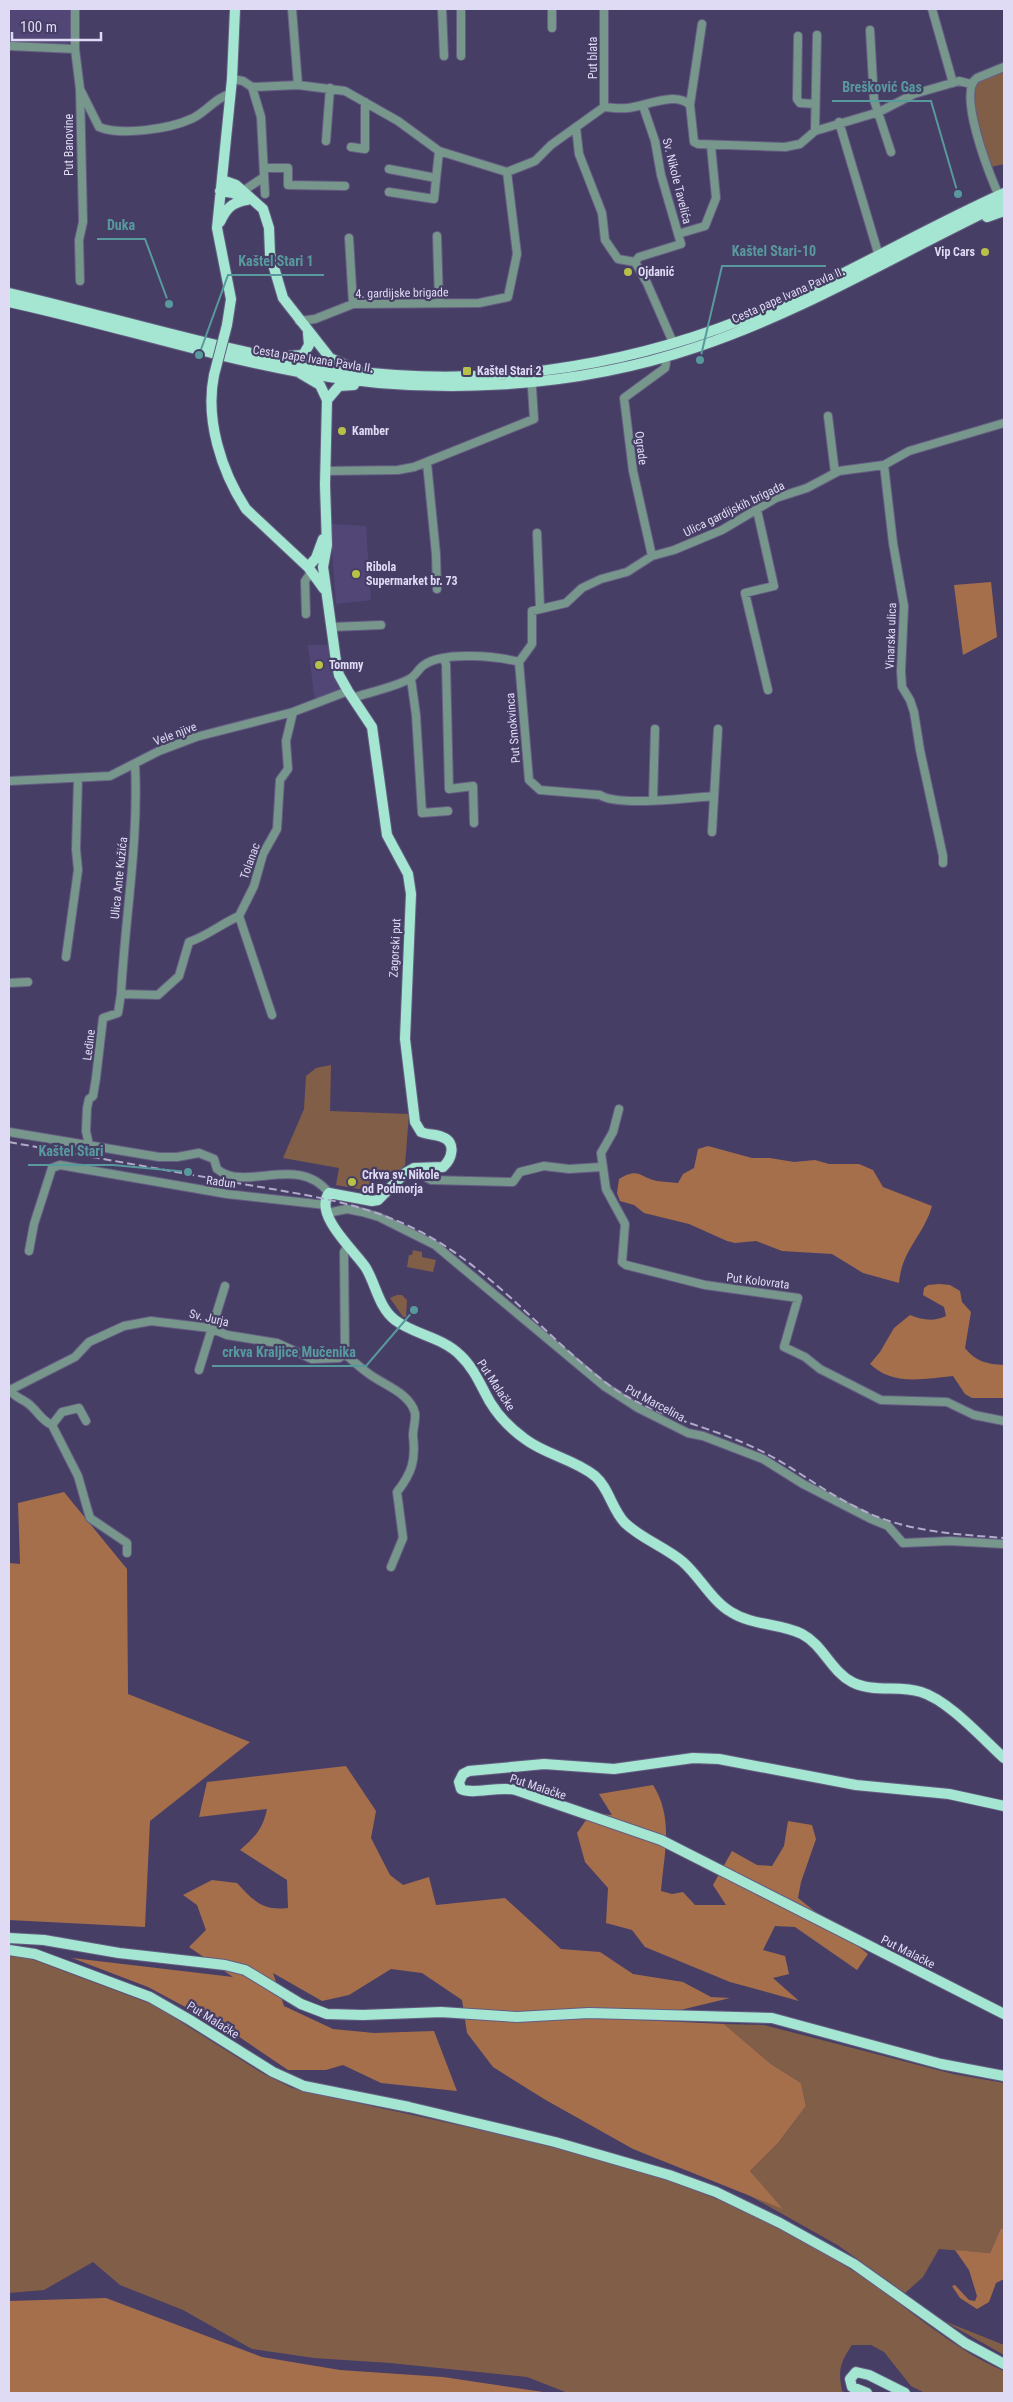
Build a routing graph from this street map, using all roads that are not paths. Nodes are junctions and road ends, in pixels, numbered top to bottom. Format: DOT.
graph roads {
  1 [pos="75,9"];
  2 [pos="235,9"];
  3 [pos="292,9"];
  4 [pos="442,9"];
  5 [pos="461,9"];
  6 [pos="552,9"];
  7 [pos="604,9"];
  8 [pos="932,9"];
  9 [pos="702,24"];
  10 [pos="552,28"];
  11 [pos="870,30"];
  12 [pos="817,35"];
  13 [pos="798,36"];
  14 [pos="9,46"];
  15 [pos="75,49"];
  16 [pos="444,56"];
  17 [pos="461,56"];
  18 [pos="1004,66"];
  19 [pos="232,79"];
  20 [pos="953,83"];
  21 [pos="971,84"];
  22 [pos="298,85"];
  23 [pos="252,87"];
  24 [pos="330,88"];
  25 [pos="80,90"];
  26 [pos="231,94"];
  27 [pos="365,102"];
  28 [pos="815,104"];
  29 [pos="690,105"];
  30 [pos="643,106"];
  31 [pos="604,107"];
  32 [pos="879,112"];
  33 [pos="839,122"];
  34 [pos="576,127"];
  35 [pos="815,131"];
  36 [pos="326,141"];
  37 [pos="711,146"];
  38 [pos="351,148"];
  39 [pos="440,151"];
  40 [pos="891,152"];
  41 [pos="264,168"];
  42 [pos="389,168"];
  43 [pos="508,172"];
  44 [pos="264,177"];
  45 [pos="436,178"];
  46 [pos="222,180"];
  47 [pos="345,186"];
  48 [pos="1001,189"];
  49 [pos="220,191"];
  50 [pos="389,192"];
  51 [pos="265,194"];
  52 [pos="245,195"];
  53 [pos="1004,210"];
  54 [pos="218,228"];
  55 [pos="678,234"];
  56 [pos="437,236"];
  57 [pos="350,238"];
  58 [pos="879,256"];
  59 [pos="635,262"];
  60 [pos="80,281"];
  61 [pos="9,293"];
  62 [pos="9,302"];
  63 [pos="439,302"];
  64 [pos="353,304"];
  65 [pos="299,321"];
  66 [pos="308,332"];
  67 [pos="671,338"];
  68 [pos="267,356"];
  69 [pos="666,363"];
  70 [pos="298,372"];
  71 [pos="373,373"];
  72 [pos="366,382"];
  73 [pos="532,388"];
  74 [pos="327,400"];
  75 [pos="828,416"];
  76 [pos="1004,423"];
  77 [pos="427,463"];
  78 [pos="884,465"];
  79 [pos="325,471"];
  80 [pos="835,473"];
  81 [pos="757,510"];
  82 [pos="326,530"];
  83 [pos="537,533"];
  84 [pos="652,556"];
  85 [pos="324,567"];
  86 [pos="312,571"];
  87 [pos="437,589"];
  88 [pos="325,592"];
  89 [pos="540,608"];
  90 [pos="306,614"];
  91 [pos="381,625"];
  92 [pos="332,627"];
  93 [pos="443,658"];
  94 [pos="519,662"];
  95 [pos="411,679"];
  96 [pos="768,690"];
  97 [pos="350,695"];
  98 [pos="293,712"];
  99 [pos="654,729"];
  100 [pos="718,729"];
  101 [pos="135,764"];
  102 [pos="78,779"];
  103 [pos="9,781"];
  104 [pos="714,796"];
  105 [pos="653,800"];
  106 [pos="448,811"];
  107 [pos="474,823"];
  108 [pos="712,832"];
  109 [pos="942,863"];
  110 [pos="239,916"];
  111 [pos="66,956"];
  112 [pos="9,982"];
  113 [pos="28,982"];
  114 [pos="121,994"];
  115 [pos="272,1015"];
  116 [pos="620,1109"];
  117 [pos="9,1132"];
  118 [pos="89,1145"];
  119 [pos="602,1167"];
  120 [pos="426,1168"];
  121 [pos="329,1193"];
  122 [pos="326,1209"];
  123 [pos="348,1246"];
  124 [pos="28,1251"];
  125 [pos="225,1286"];
  126 [pos="210,1328"];
  127 [pos="345,1354"];
  128 [pos="199,1370"];
  129 [pos="10,1390"];
  130 [pos="86,1421"];
  131 [pos="1004,1421"];
  132 [pos="52,1425"];
  133 [pos="1004,1544"];
  134 [pos="128,1554"];
  135 [pos="392,1567"];
  136 [pos="1004,1758"];
  137 [pos="1004,1806"];
  138 [pos="9,1938"];
  139 [pos="9,1950"];
  140 [pos="1004,2014"];
  141 [pos="1004,2076"];
  142 [pos="1004,2364"];
  143 [pos="867,2393"];
  144 [pos="904,2393"];
  1 -- 15 [label="street, Put Banovine"];
  2 -- 19 [label="main road"];
  3 -- 22 [label="street"];
  4 -- 16 [label="street"];
  5 -- 17 [label="street"];
  6 -- 10 [label="street"];
  7 -- 31 [label="street, Put blata"];
  8 -- 20 [label="street"];
  9 -- 29 [label="street"];
  11 -- 32 [label="street"];
  12 -- 28 [label="street"];
  13 -- 28 [label="street"];
  14 -- 15 [label="street"];
  15 -- 25 [label="street, Put Banovine"];
  18 -- 21 [label="street"];
  19 -- 23 [label="street"];
  19 -- 26 [label="main road"];
  20 -- 21 [label="street"];
  20 -- 32 [label="street"];
  21 -- 48 [label="street"];
  22 -- 23 [label="street"];
  22 -- 24 [label="street"];
  23 -- 41 [label="street"];
  24 -- 27 [label="street"];
  24 -- 36 [label="street"];
  25 -- 26 [label="street"];
  25 -- 60 [label="street, Put Banovine"];
  26 -- 46 [label="main road"];
  27 -- 38 [label="street"];
  27 -- 39 [label="street"];
  28 -- 35 [label="street"];
  29 -- 30 [label="street"];
  29 -- 37 [label="street"];
  30 -- 31 [label="street"];
  30 -- 55 [label="street, Sv. Nikole Tavelića"];
  31 -- 34 [label="street"];
  32 -- 33 [label="street"];
  32 -- 40 [label="street"];
  33 -- 35 [label="street"];
  33 -- 58 [label="street"];
  34 -- 43 [label="street"];
  34 -- 59 [label="street"];
  35 -- 37 [label="street"];
  37 -- 55 [label="street"];
  39 -- 43 [label="street"];
  39 -- 45 [label="street"];
  41 -- 44 [label="street"];
  41 -- 47 [label="street"];
  42 -- 45 [label="street"];
  43 -- 63 [label="street, 4. gardijske brigade"];
  44 -- 51 [label="street"];
  44 -- 52 [label="street"];
  45 -- 50 [label="street"];
  46 -- 49 [label="main road"];
  46 -- 52 [label="main road"];
  48 -- 58 [label="main road, Cesta pape Ivana Pavla II."];
  49 -- 52 [label="main road"];
  49 -- 54 [label="main road"];
  52 -- 54 [label="main road"];
  52 -- 65 [label="main road"];
  53 -- 72 [label="main road, Cesta pape Ivana Pavla II."];
  54 -- 86 [label="main road, bridge"];
  55 -- 59 [label="street, Sv. Nikole Tavelića"];
  56 -- 63 [label="street"];
  57 -- 64 [label="street"];
  58 -- 71 [label="main road, Cesta pape Ivana Pavla II."];
  59 -- 67 [label="street"];
  61 -- 68 [label="main road, Cesta pape Ivana Pavla II."];
  62 -- 70 [label="main road, Cesta pape Ivana Pavla II."];
  63 -- 64 [label="street, 4. gardijske brigade"];
  64 -- 65 [label="street, 4. gardijske brigade"];
  65 -- 66 [label="main road"];
  66 -- 68 [label="main road"];
  66 -- 71 [label="main road"];
  68 -- 71 [label="main road, Cesta pape Ivana Pavla II."];
  69 -- 84 [label="street, Ograde"];
  70 -- 72 [label="main road, Cesta pape Ivana Pavla II."];
  70 -- 74 [label="main road"];
  72 -- 74 [label="main road"];
  73 -- 77 [label="street"];
  74 -- 79 [label="main road"];
  75 -- 80 [label="street"];
  76 -- 78 [label="street, Ulica gardijskih brigada"];
  77 -- 79 [label="street"];
  77 -- 87 [label="street"];
  78 -- 80 [label="street, Ulica gardijskih brigada"];
  78 -- 109 [label="street, Vinarska ulica"];
  79 -- 82 [label="main road"];
  80 -- 81 [label="street, Ulica gardijskih brigada"];
  81 -- 84 [label="street, Ulica gardijskih brigada"];
  81 -- 96 [label="street"];
  82 -- 85 [label="main road"];
  82 -- 86 [label="main road"];
  83 -- 89 [label="street"];
  84 -- 89 [label="street, Ulica gardijskih brigada"];
  85 -- 86 [label="main road"];
  85 -- 88 [label="main road"];
  86 -- 88 [label="main road"];
  86 -- 90 [label="street"];
  88 -- 92 [label="main road, Zagorski put"];
  89 -- 94 [label="street"];
  91 -- 92 [label="street"];
  92 -- 97 [label="main road, Zagorski put"];
  93 -- 94 [label="street"];
  93 -- 95 [label="street"];
  93 -- 107 [label="street"];
  94 -- 105 [label="street, Put Smokvinca"];
  95 -- 97 [label="street"];
  95 -- 106 [label="street"];
  97 -- 98 [label="street, Vele njive"];
  97 -- 120 [label="main road, Zagorski put"];
  98 -- 101 [label="street, Vele njive"];
  98 -- 110 [label="street, Tolanac"];
  99 -- 105 [label="street"];
  100 -- 104 [label="street"];
  101 -- 102 [label="street, Vele njive"];
  101 -- 114 [label="street, Ulica Ante Kužića"];
  102 -- 103 [label="street, Vele njive"];
  102 -- 111 [label="street"];
  104 -- 105 [label="street, Put Smokvinca"];
  104 -- 108 [label="street"];
  110 -- 114 [label="street"];
  110 -- 115 [label="street"];
  112 -- 113 [label="street"];
  114 -- 118 [label="street, Ledine"];
  116 -- 119 [label="street, Put Kolovrata"];
  117 -- 118 [label="street"];
  118 -- 121 [label="street"];
  119 -- 120 [label="street"];
  119 -- 131 [label="street, Put Kolovrata"];
  120 -- 121 [label="main road, Zagorski put"];
  121 -- 122 [label="main road"];
  122 -- 123 [label="main road, Put Malačke"];
  122 -- 124 [label="street, Radun"];
  122 -- 133 [label="street, Put Marcelina"];
  123 -- 127 [label="street"];
  123 -- 136 [label="main road, Put Malačke"];
  125 -- 126 [label="street"];
  126 -- 127 [label="street, Sv. Jurja"];
  126 -- 128 [label="street"];
  126 -- 129 [label="street, Sv. Jurja"];
  127 -- 135 [label="street"];
  129 -- 132 [label="street, Sv. Jurja"];
  130 -- 132 [label="street"];
  132 -- 134 [label="street"];
  137 -- 140 [label="main road, Put Malačke"];
  138 -- 141 [label="main road"];
  139 -- 142 [label="main road, Put Malačke"];
  143 -- 144 [label="main road"];
}
